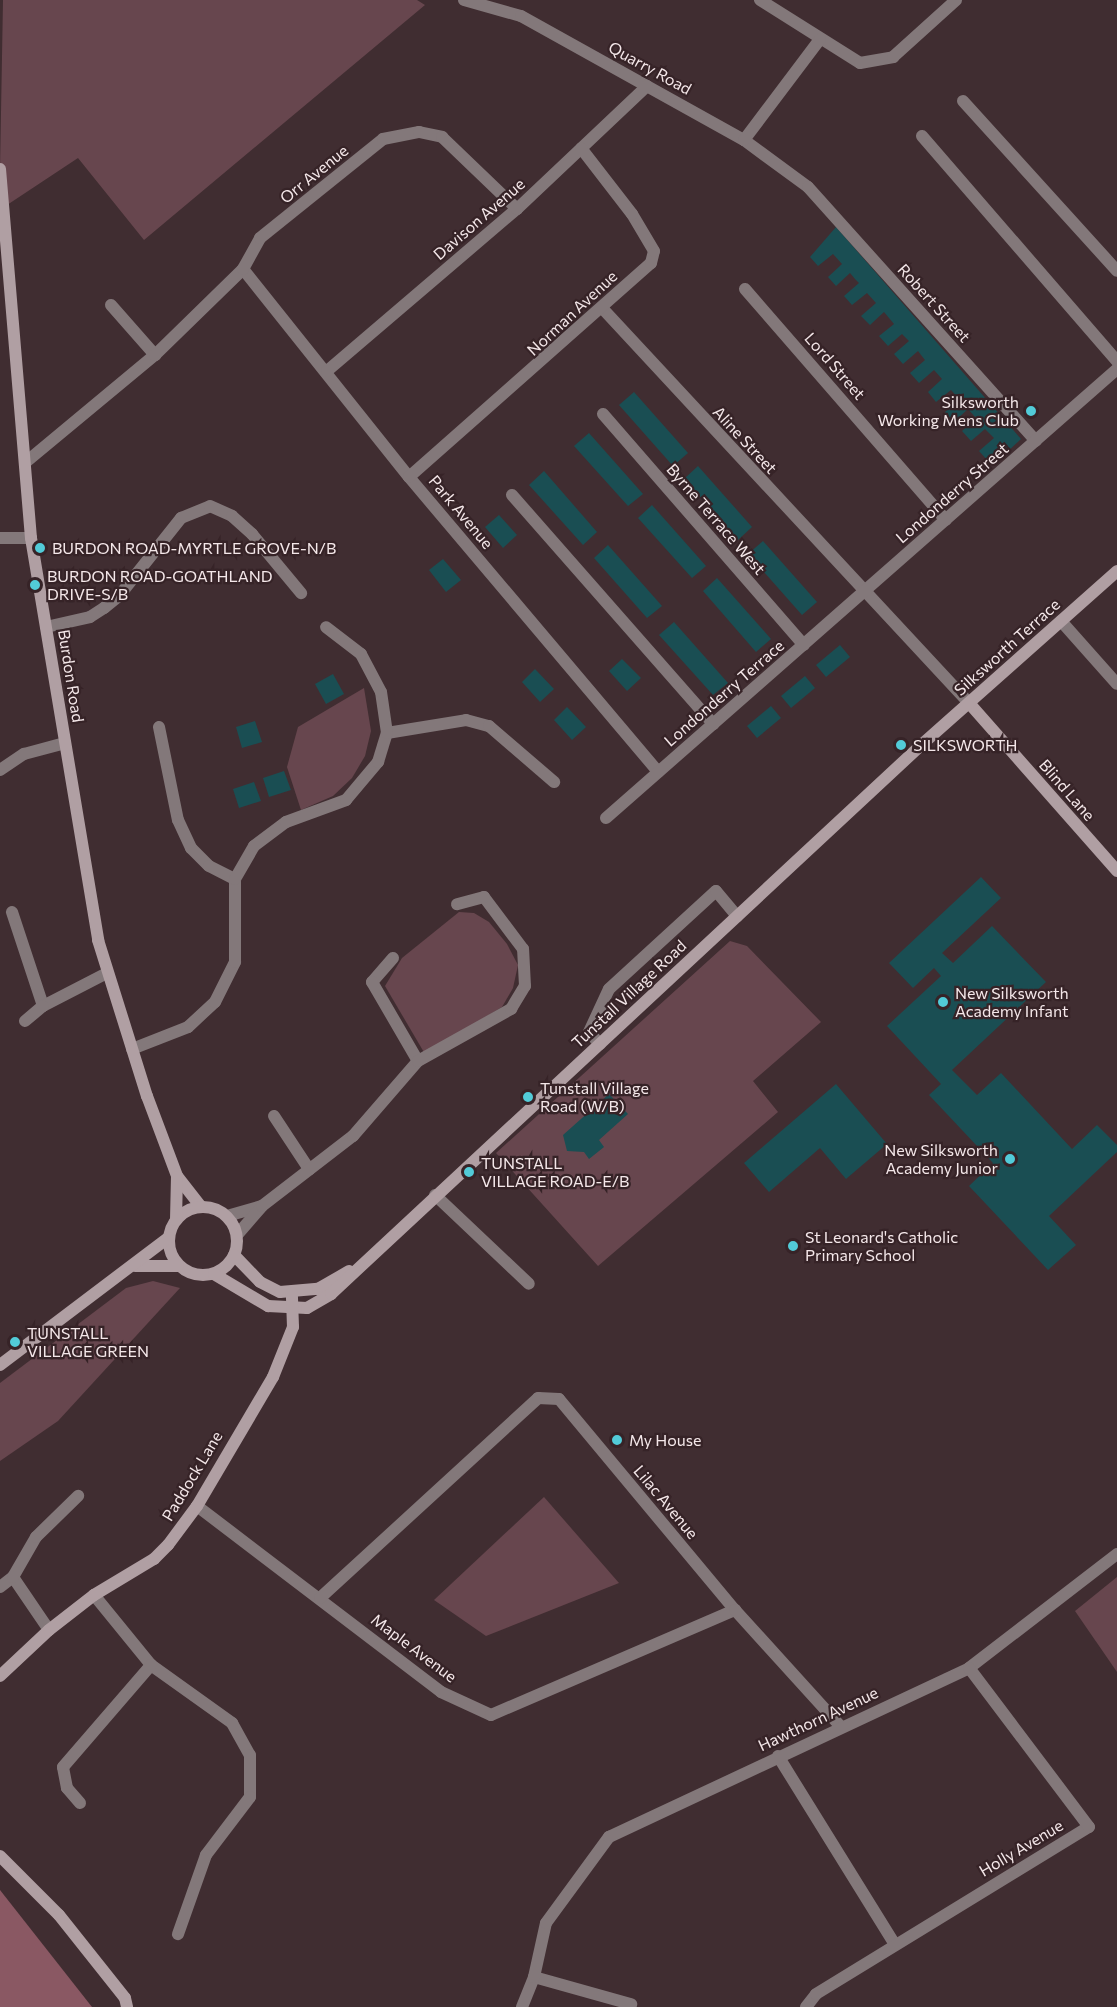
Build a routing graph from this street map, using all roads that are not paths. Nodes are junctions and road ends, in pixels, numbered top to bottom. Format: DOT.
graph roads {
  1 [pos="464,0"];
  2 [pos="760,0"];
  3 [pos="956,0"];
  4 [pos="820,39"];
  5 [pos="648,86"];
  6 [pos="963,102"];
  7 [pos="922,136"];
  8 [pos="744,140"];
  9 [pos="581,148"];
  10 [pos="0,169"];
  11 [pos="808,187"];
  12 [pos="517,209"];
  13 [pos="243,269"];
  14 [pos="1117,271"];
  15 [pos="745,289"];
  16 [pos="111,305"];
  17 [pos="603,309"];
  18 [pos="155,355"];
  19 [pos="1117,361"];
  20 [pos="1117,369"];
  21 [pos="327,371"];
  22 [pos="603,414"];
  23 [pos="1036,441"];
  24 [pos="26,462"];
  25 [pos="409,477"];
  26 [pos="512,495"];
  27 [pos="946,520"];
  28 [pos="0,538"];
  29 [pos="31,538"];
  30 [pos="1115,578"];
  31 [pos="301,593"];
  32 [pos="863,593"];
  33 [pos="1061,621"];
  34 [pos="46,627"];
  35 [pos="326,627"];
  36 [pos="804,645"];
  37 [pos="1117,684"];
  38 [pos="969,703"];
  39 [pos="713,724"];
  40 [pos="159,727"];
  41 [pos="387,734"];
  42 [pos="65,743"];
  43 [pos="919,747"];
  44 [pos="0,770"];
  45 [pos="658,772"];
  46 [pos="554,782"];
  47 [pos="606,818"];
  48 [pos="1117,871"];
  49 [pos="235,879"];
  50 [pos="457,904"];
  51 [pos="12,912"];
  52 [pos="737,916"];
  53 [pos="393,958"];
  54 [pos="107,973"];
  55 [pos="43,1006"];
  56 [pos="25,1021"];
  57 [pos="600,1044"];
  58 [pos="132,1049"];
  59 [pos="418,1061"];
  60 [pos="274,1116"];
  61 [pos="309,1169"];
  62 [pos="177,1176"];
  63 [pos="435,1196"];
  64 [pos="262,1206"];
  65 [pos="201,1207"];
  66 [pos="227,1216"];
  67 [pos="176,1220"];
  68 [pos="237,1235"];
  69 [pos="168,1238"];
  70 [pos="234,1255"];
  71 [pos="361,1264"];
  72 [pos="135,1266"];
  73 [pos="178,1266"];
  74 [pos="214,1274"];
  75 [pos="529,1284"];
  76 [pos="292,1293"];
  77 [pos="292,1309"];
  78 [pos="0,1365"];
  79 [pos="78,1496"];
  80 [pos="196,1506"];
  81 [pos="1117,1554"];
  82 [pos="13,1577"];
  83 [pos="0,1587"];
  84 [pos="94,1595"];
  85 [pos="321,1598"];
  86 [pos="735,1610"];
  87 [pos="49,1630"];
  88 [pos="151,1665"];
  89 [pos="969,1668"];
  90 [pos="0,1676"];
  91 [pos="841,1726"];
  92 [pos="778,1756"];
  93 [pos="80,1803"];
  94 [pos="0,1856"];
  95 [pos="178,1934"];
  96 [pos="895,1945"];
  97 [pos="534,1977"];
  98 [pos="631,2004"];
  99 [pos="127,2007"];
  100 [pos="522,2007"];
  101 [pos="806,2007"];
  1 -- 5 [label="street, Quarry Road"];
  2 -- 4 [label="street"];
  3 -- 4 [label="street"];
  4 -- 8 [label="street"];
  5 -- 8 [label="street, Quarry Road"];
  5 -- 9 [label="street, Davison Avenue"];
  6 -- 14 [label="street"];
  7 -- 19 [label="street"];
  8 -- 11 [label="street, Quarry Road"];
  9 -- 12 [label="street, Davison Avenue"];
  9 -- 17 [label="street, Norman Avenue"];
  10 -- 24 [label="street, Burdon Road"];
  11 -- 23 [label="street, Robert Street"];
  12 -- 13 [label="street, Orr Avenue"];
  12 -- 21 [label="street, Davison Avenue"];
  13 -- 18 [label="street, Orr Avenue"];
  13 -- 21 [label="street, Park Avenue"];
  15 -- 27 [label="street, Lord Street"];
  16 -- 18 [label="street"];
  17 -- 25 [label="street, Norman Avenue"];
  17 -- 32 [label="street, Aline Street"];
  18 -- 24 [label="street, Orr Avenue"];
  20 -- 23 [label="street, Londonderry Street"];
  21 -- 25 [label="street, Park Avenue"];
  22 -- 36 [label="street, Byrne Terrace West"];
  23 -- 27 [label="street, Londonderry Street"];
  24 -- 29 [label="street, Burdon Road"];
  25 -- 45 [label="street, Park Avenue"];
  26 -- 39 [label="street"];
  27 -- 32 [label="street, Londonderry Street"];
  28 -- 29 [label="street"];
  29 -- 34 [label="street, Burdon Road"];
  30 -- 33 [label="street, Silksworth Terrace"];
  31 -- 34 [label="street"];
  32 -- 36 [label="street, Londonderry Terrace"];
  32 -- 38 [label="street, Aline Street"];
  33 -- 37 [label="street"];
  33 -- 38 [label="street, Silksworth Terrace"];
  34 -- 42 [label="street, Burdon Road"];
  35 -- 41 [label="street"];
  36 -- 39 [label="street, Londonderry Terrace"];
  38 -- 43 [label="street, Silksworth Terrace"];
  38 -- 48 [label="street, Blind Lane"];
  39 -- 45 [label="street, Londonderry Terrace"];
  40 -- 49 [label="street"];
  41 -- 46 [label="street"];
  41 -- 49 [label="street"];
  42 -- 44 [label="street"];
  42 -- 54 [label="street, Burdon Road"];
  43 -- 52 [label="street, Tunstall Village Road"];
  45 -- 47 [label="street, Londonderry Terrace"];
  49 -- 58 [label="street"];
  50 -- 59 [label="street"];
  51 -- 55 [label="street"];
  52 -- 57 [label="street, Tunstall Village Road"];
  52 -- 57 [label="street"];
  53 -- 59 [label="street"];
  54 -- 55 [label="street"];
  54 -- 58 [label="street, Burdon Road"];
  55 -- 56 [label="street"];
  57 -- 63 [label="street, Tunstall Village Road"];
  58 -- 62 [label="street, Burdon Road"];
  59 -- 61 [label="street"];
  60 -- 61 [label="street"];
  61 -- 64 [label="street"];
  62 -- 65 [label="street, Burdon Road"];
  62 -- 67 [label="street, Burdon Road"];
  63 -- 71 [label="street, Tunstall Village Road"];
  63 -- 75 [label="street"];
  64 -- 66 [label="street"];
  64 -- 68 [label="street"];
  65 -- 66 [label="street"];
  65 -- 67 [label="street"];
  66 -- 68 [label="street"];
  67 -- 69 [label="street"];
  68 -- 70 [label="street"];
  69 -- 72 [label="street"];
  69 -- 73 [label="street"];
  70 -- 74 [label="street"];
  70 -- 76 [label="street"];
  71 -- 76 [label="street, Tunstall Village Road"];
  71 -- 77 [label="street, Tunstall Village Road"];
  72 -- 73 [label="street"];
  72 -- 78 [label="street"];
  73 -- 74 [label="street"];
  74 -- 77 [label="street, Tunstall Village Road"];
  76 -- 77 [label="street, Paddock Lane"];
  77 -- 80 [label="street, Paddock Lane"];
  79 -- 82 [label="street"];
  80 -- 84 [label="street, Paddock Lane"];
  80 -- 85 [label="street, Maple Avenue"];
  81 -- 89 [label="street, Hawthorn Avenue"];
  82 -- 83 [label="street"];
  82 -- 87 [label="street"];
  84 -- 87 [label="street, Paddock Lane"];
  84 -- 88 [label="street"];
  85 -- 86 [label="street, Maple Avenue"];
  85 -- 86 [label="street, Lilac Avenue"];
  86 -- 91 [label="street, Lilac Avenue"];
  87 -- 90 [label="street, Paddock Lane"];
  88 -- 93 [label="street"];
  88 -- 95 [label="street"];
  89 -- 91 [label="street, Hawthorn Avenue"];
  89 -- 96 [label="street, Holly Avenue"];
  91 -- 92 [label="street, Hawthorn Avenue"];
  92 -- 96 [label="street"];
  92 -- 97 [label="street, Hawthorn Avenue"];
  94 -- 99 [label="street"];
  96 -- 101 [label="street, Holly Avenue"];
  97 -- 98 [label="street"];
  97 -- 100 [label="street"];
}
